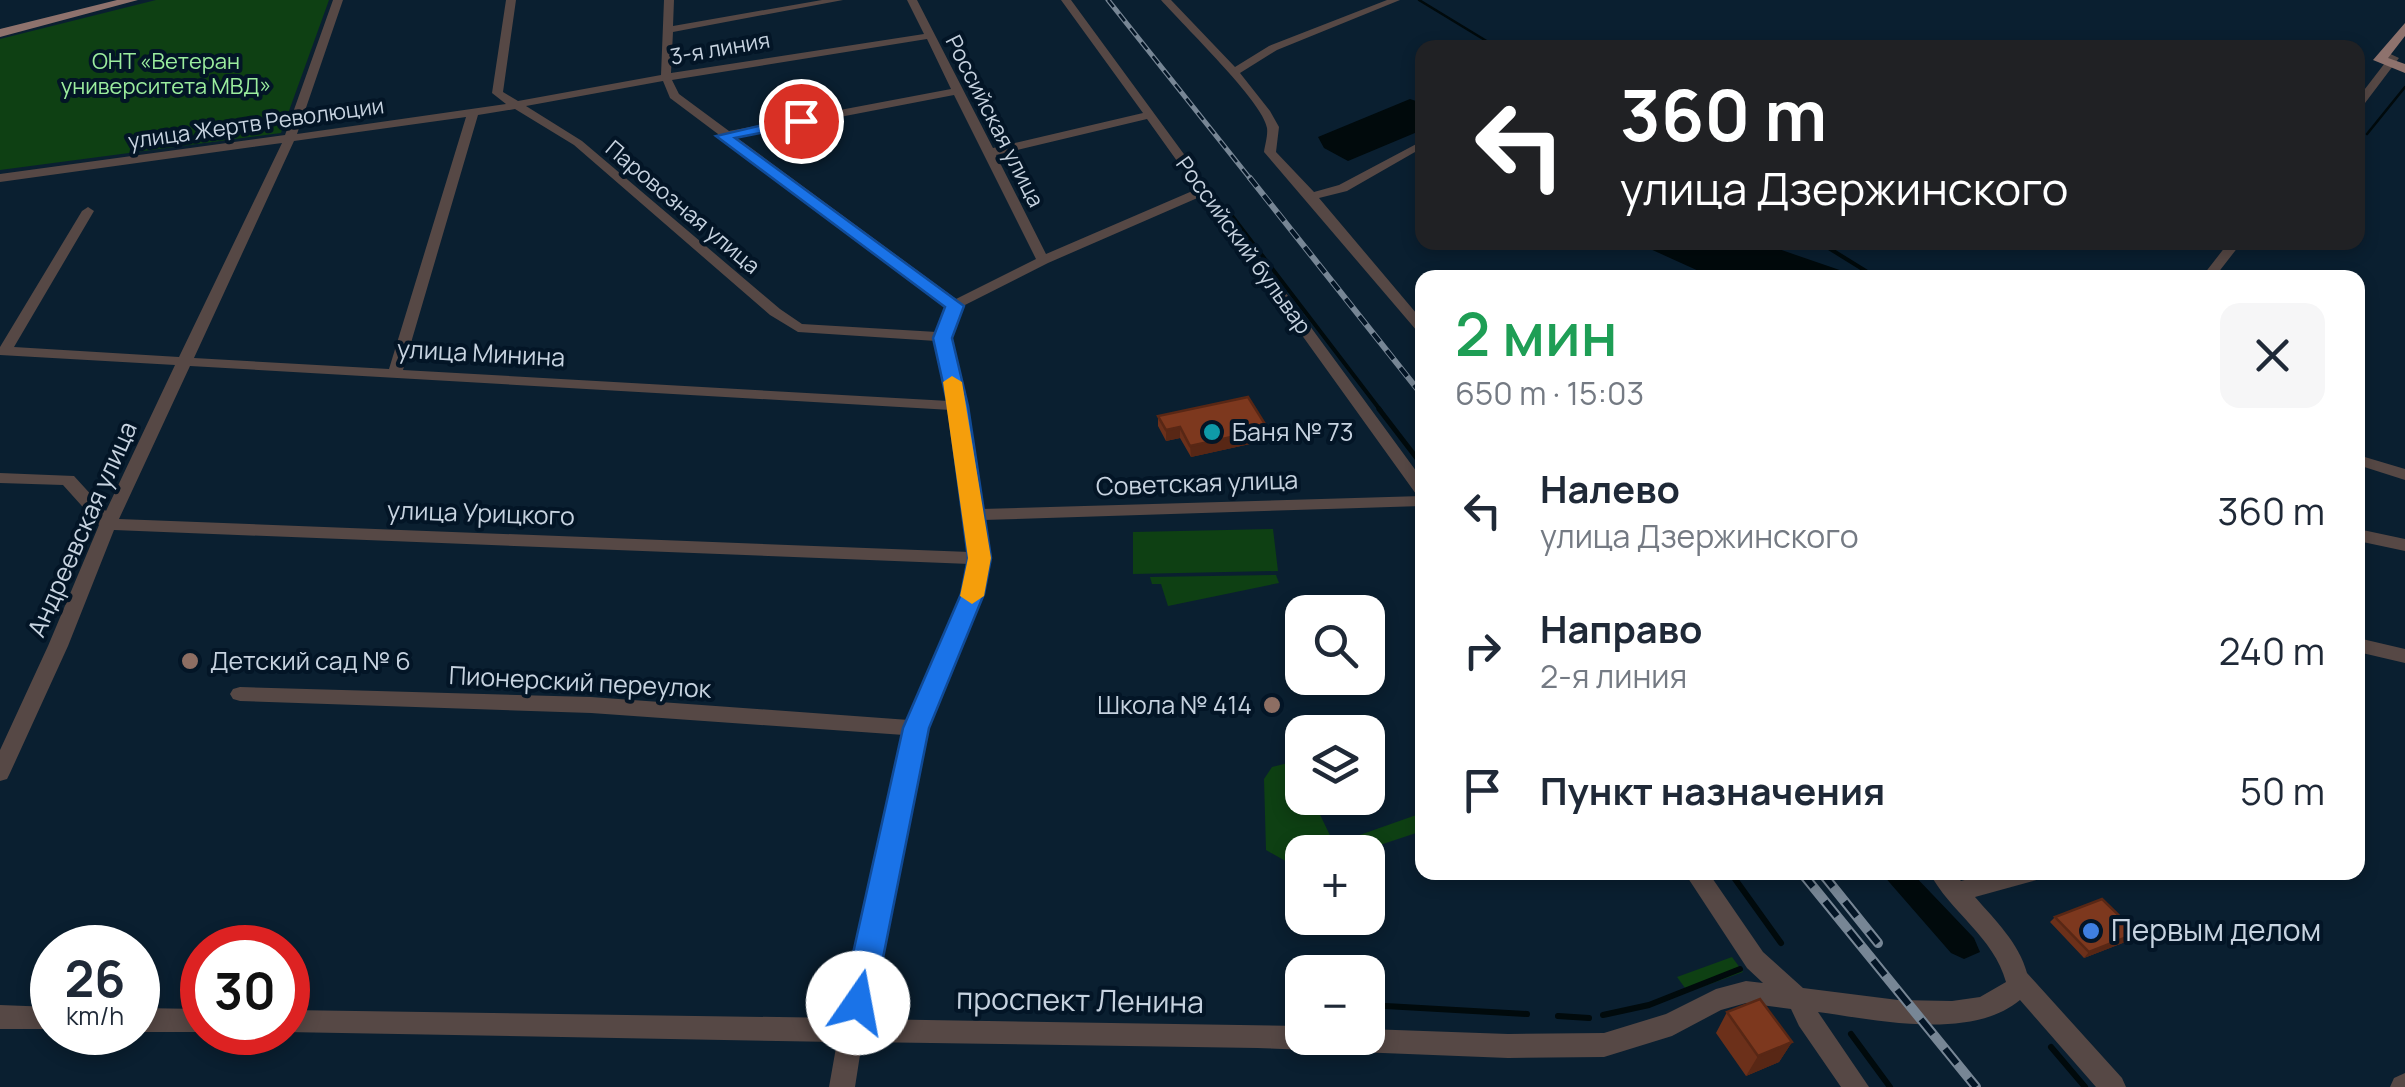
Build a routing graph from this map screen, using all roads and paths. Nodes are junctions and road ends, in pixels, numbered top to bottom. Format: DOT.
graph roads {
  1 [pos="132,0"];
  2 [pos="338,0"];
  3 [pos="510,0"];
  4 [pos="669,0"];
  5 [pos="838,0"];
  6 [pos="912,0"];
  7 [pos="1066,0"];
  8 [pos="1166,0"];
  9 [pos="1395,0"];
  10 [pos="2405,27"];
  11 [pos="667,30"];
  12 [pos="0,33"];
  13 [pos="930,36"];
  14 [pos="2405,43"];
  15 [pos="2393,64"];
  16 [pos="1234,72"];
  17 [pos="666,77"];
  18 [pos="2365,84"];
  19 [pos="958,91"];
  20 [pos="2365,97"];
  21 [pos="517,106"];
  22 [pos="474,113"];
  23 [pos="1150,115"];
  24 [pos="723,136"];
  25 [pos="290,138"];
  26 [pos="1415,148"];
  27 [pos="988,153"];
  28 [pos="0,178"];
  29 [pos="1202,191"];
  30 [pos="1311,196"];
  31 [pos="88,211"];
  32 [pos="2230,250"];
  33 [pos="1043,260"];
  34 [pos="2213,270"];
  35 [pos="954,306"];
  36 [pos="1415,320"];
  37 [pos="942,338"];
  38 [pos="3,351"];
  39 [pos="186,361"];
  40 [pos="395,373"];
  41 [pos="958,406"];
  42 [pos="2365,462"];
  43 [pos="2405,475"];
  44 [pos="0,478"];
  45 [pos="1415,480"];
  46 [pos="1415,502"];
  47 [pos="974,514"];
  48 [pos="108,524"];
  49 [pos="2365,537"];
  50 [pos="2405,545"];
  51 [pos="980,558"];
  52 [pos="2365,647"];
  53 [pos="2405,656"];
  54 [pos="240,694"];
  55 [pos="916,728"];
  56 [pos="0,773"];
  57 [pos="1701,880"];
  58 [pos="1947,880"];
  59 [pos="2002,880"];
  60 [pos="1957,892"];
  61 [pos="2016,972"];
  62 [pos="1800,1001"];
  63 [pos="0,1017"];
  64 [pos="30,1018"];
  65 [pos="310,1022"];
  66 [pos="850,1032"];
  67 [pos="842,1087"];
  68 [pos="1856,1087"];
  69 [pos="2113,1087"];
  1 -- 12 [label="main road"];
  2 -- 25 [label="street, Андреевская улица"];
  3 -- 21 [label="street"];
  4 -- 11 [label="street"];
  5 -- 11 [label="street"];
  6 -- 13 [label="street, Российская улица"];
  7 -- 23 [label="street, Российский бульвар"];
  8 -- 16 [label="street"];
  9 -- 16 [label="street"];
  10 -- 15 [label="main road"];
  11 -- 17 [label="street"];
  13 -- 17 [label="street, 3-я линия"];
  13 -- 19 [label="street, Российская улица"];
  14 -- 15 [label="main road"];
  15 -- 18 [label="street"];
  15 -- 20 [label="street"];
  16 -- 30 [label="street"];
  17 -- 21 [label="street, 3-я линия"];
  17 -- 24 [label="street"];
  19 -- 24 [label="street"];
  19 -- 27 [label="street, Российская улица"];
  21 -- 22 [label="street, улица Жертв Революции"];
  21 -- 37 [label="street, Паровозная улица"];
  22 -- 25 [label="street, улица Жертв Революции"];
  22 -- 40 [label="street"];
  23 -- 27 [label="street"];
  23 -- 29 [label="street, Российский бульвар"];
  24 -- 35 [label="street"];
  25 -- 28 [label="street, улица Жертв Революции"];
  25 -- 39 [label="street, Андреевская улица"];
  26 -- 30 [label="street"];
  27 -- 33 [label="street, Российская улица"];
  29 -- 33 [label="street"];
  29 -- 45 [label="street, Российский бульвар"];
  30 -- 36 [label="street"];
  31 -- 38 [label="street"];
  32 -- 34 [label="street"];
  33 -- 35 [label="street"];
  35 -- 37 [label="street"];
  37 -- 41 [label="street"];
  38 -- 39 [label="street, улица Минина"];
  39 -- 40 [label="street, улица Минина"];
  39 -- 48 [label="street, Андреевская улица"];
  40 -- 41 [label="street, улица Минина"];
  41 -- 47 [label="street"];
  42 -- 43 [label="street"];
  44 -- 48 [label="street"];
  46 -- 47 [label="street, Советская улица"];
  47 -- 51 [label="street"];
  48 -- 51 [label="street, улица Урицкого"];
  48 -- 56 [label="street, Андреевская улица"];
  49 -- 50 [label="street"];
  51 -- 55 [label="street"];
  52 -- 53 [label="street"];
  54 -- 55 [label="street, Пионерский переулок"];
  55 -- 66 [label="street"];
  57 -- 62 [label="street"];
  58 -- 60 [label="street"];
  59 -- 60 [label="street"];
  60 -- 61 [label="street"];
  61 -- 62 [label="street, проспект Ленина"];
  61 -- 69 [label="street"];
  62 -- 66 [label="street, проспект Ленина"];
  62 -- 68 [label="street"];
  63 -- 64 [label="street"];
  65 -- 66 [label="street, проспект Ленина"];
  66 -- 67 [label="street"];
}
